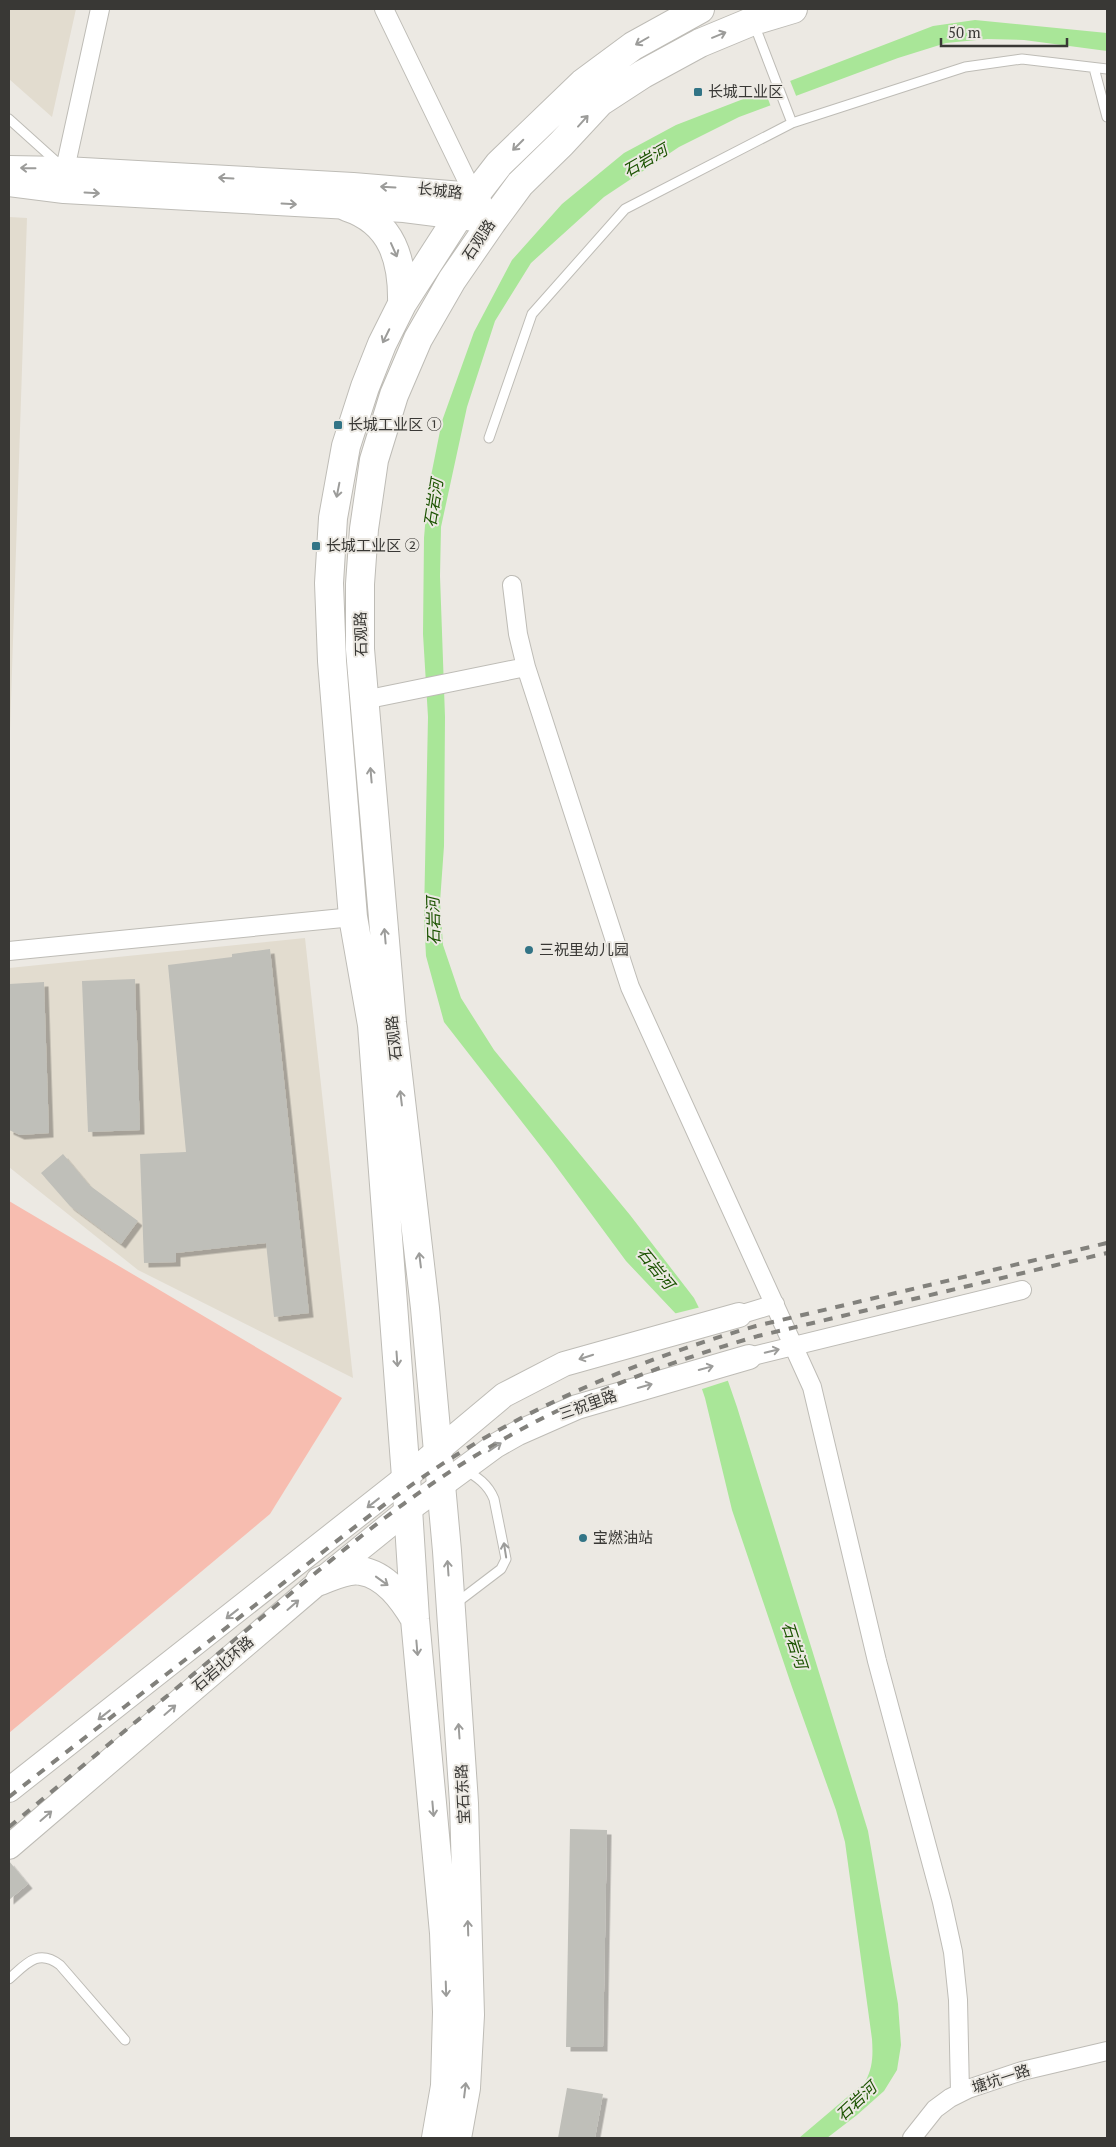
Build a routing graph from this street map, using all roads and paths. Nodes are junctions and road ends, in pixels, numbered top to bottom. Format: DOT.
graph roads {
  1 [pos="100,9"];
  2 [pos="384,9"];
  3 [pos="700,9"];
  4 [pos="793,9"];
  5 [pos="669,16"];
  6 [pos="753,21"];
  7 [pos="1094,68"];
  8 [pos="1107,69"];
  9 [pos="1107,117"];
  10 [pos="9,119"];
  11 [pos="792,123"];
  12 [pos="9,168"];
  13 [pos="64,180"];
  14 [pos="9,184"];
  15 [pos="474,195"];
  16 [pos="347,207"];
  17 [pos="458,217"];
  18 [pos="492,222"];
  19 [pos="402,304"];
  20 [pos="489,438"];
  21 [pos="512,585"];
  22 [pos="526,667"];
  23 [pos="364,700"];
  24 [pos="353,917"];
  25 [pos="9,951"];
  26 [pos="1022,1290"];
  27 [pos="775,1304"];
  28 [pos="730,1317"];
  29 [pos="794,1345"];
  30 [pos="742,1358"];
  31 [pos="450,1466"];
  32 [pos="406,1477"];
  33 [pos="408,1510"];
  34 [pos="320,1581"];
  35 [pos="451,1608"];
  36 [pos="415,1619"];
  37 [pos="9,1790"];
  38 [pos="9,1847"];
  39 [pos="9,1978"];
  40 [pos="125,2040"];
  41 [pos="1107,2051"];
  42 [pos="960,2093"];
  43 [pos="436,2138"];
  44 [pos="457,2138"];
  45 [pos="912,2138"];
  1 -- 13 [label="street"];
  2 -- 15 [label="street"];
  3 -- 5 [label="main road, 石观路"];
  4 -- 6 [label="main road, 石观路"];
  5 -- 15 [label="main road, 石观路, one-way"];
  6 -- 11 [label="lane"];
  18 -- 6 [label="main road, 石观路, one-way"];
  7 -- 8 [label="lane"];
  7 -- 9 [label="lane"];
  7 -- 11 [label="lane"];
  10 -- 13 [label="lane"];
  11 -- 20 [label="lane"];
  13 -- 12 [label="street, 长城路, one-way"];
  13 -- 14 [label="street, 长城路"];
  15 -- 13 [label="street, 长城路, one-way"];
  13 -- 16 [label="street, 长城路, one-way"];
  15 -- 17 [label="main road, 石观路"];
  15 -- 18 [label="street, 长城路"];
  16 -- 17 [label="street, 长城路"];
  16 -- 19 [label="main road, one-way"];
  17 -- 18 [label="street, 长城路"];
  17 -- 19 [label="main road, 石观路"];
  18 -- 23 [label="main road, 石观路"];
  19 -- 24 [label="main road, 石观路, one-way"];
  21 -- 22 [label="street"];
  22 -- 23 [label="street"];
  22 -- 27 [label="street"];
  31 -- 23 [label="main road, 石观路, one-way"];
  24 -- 25 [label="street"];
  24 -- 32 [label="main road, 石观路, one-way"];
  26 -- 29 [label="street"];
  27 -- 28 [label="street"];
  27 -- 29 [label="street"];
  28 -- 31 [label="street, one-way"];
  30 -- 29 [label="street, one-way"];
  29 -- 42 [label="street"];
  31 -- 30 [label="street, 三祝里路, one-way"];
  31 -- 32 [label="street"];
  31 -- 33 [label="street, 石岩北环路"];
  35 -- 31 [label="main road, 宝石东路, one-way"];
  35 -- 31 [label="lane, one-way"];
  32 -- 33 [label="main road, 宝石东路"];
  32 -- 37 [label="street, one-way"];
  33 -- 34 [label="street, 石岩北环路"];
  33 -- 36 [label="main road, 宝石东路"];
  34 -- 36 [label="main road, one-way"];
  38 -- 34 [label="street, 石岩北环路, one-way"];
  44 -- 35 [label="main road, 宝石东路, one-way"];
  36 -- 43 [label="main road, 宝石东路, one-way"];
  39 -- 40 [label="lane"];
  41 -- 42 [label="street, 塘坑一路"];
  42 -- 45 [label="street, 塘坑一路"];
}
